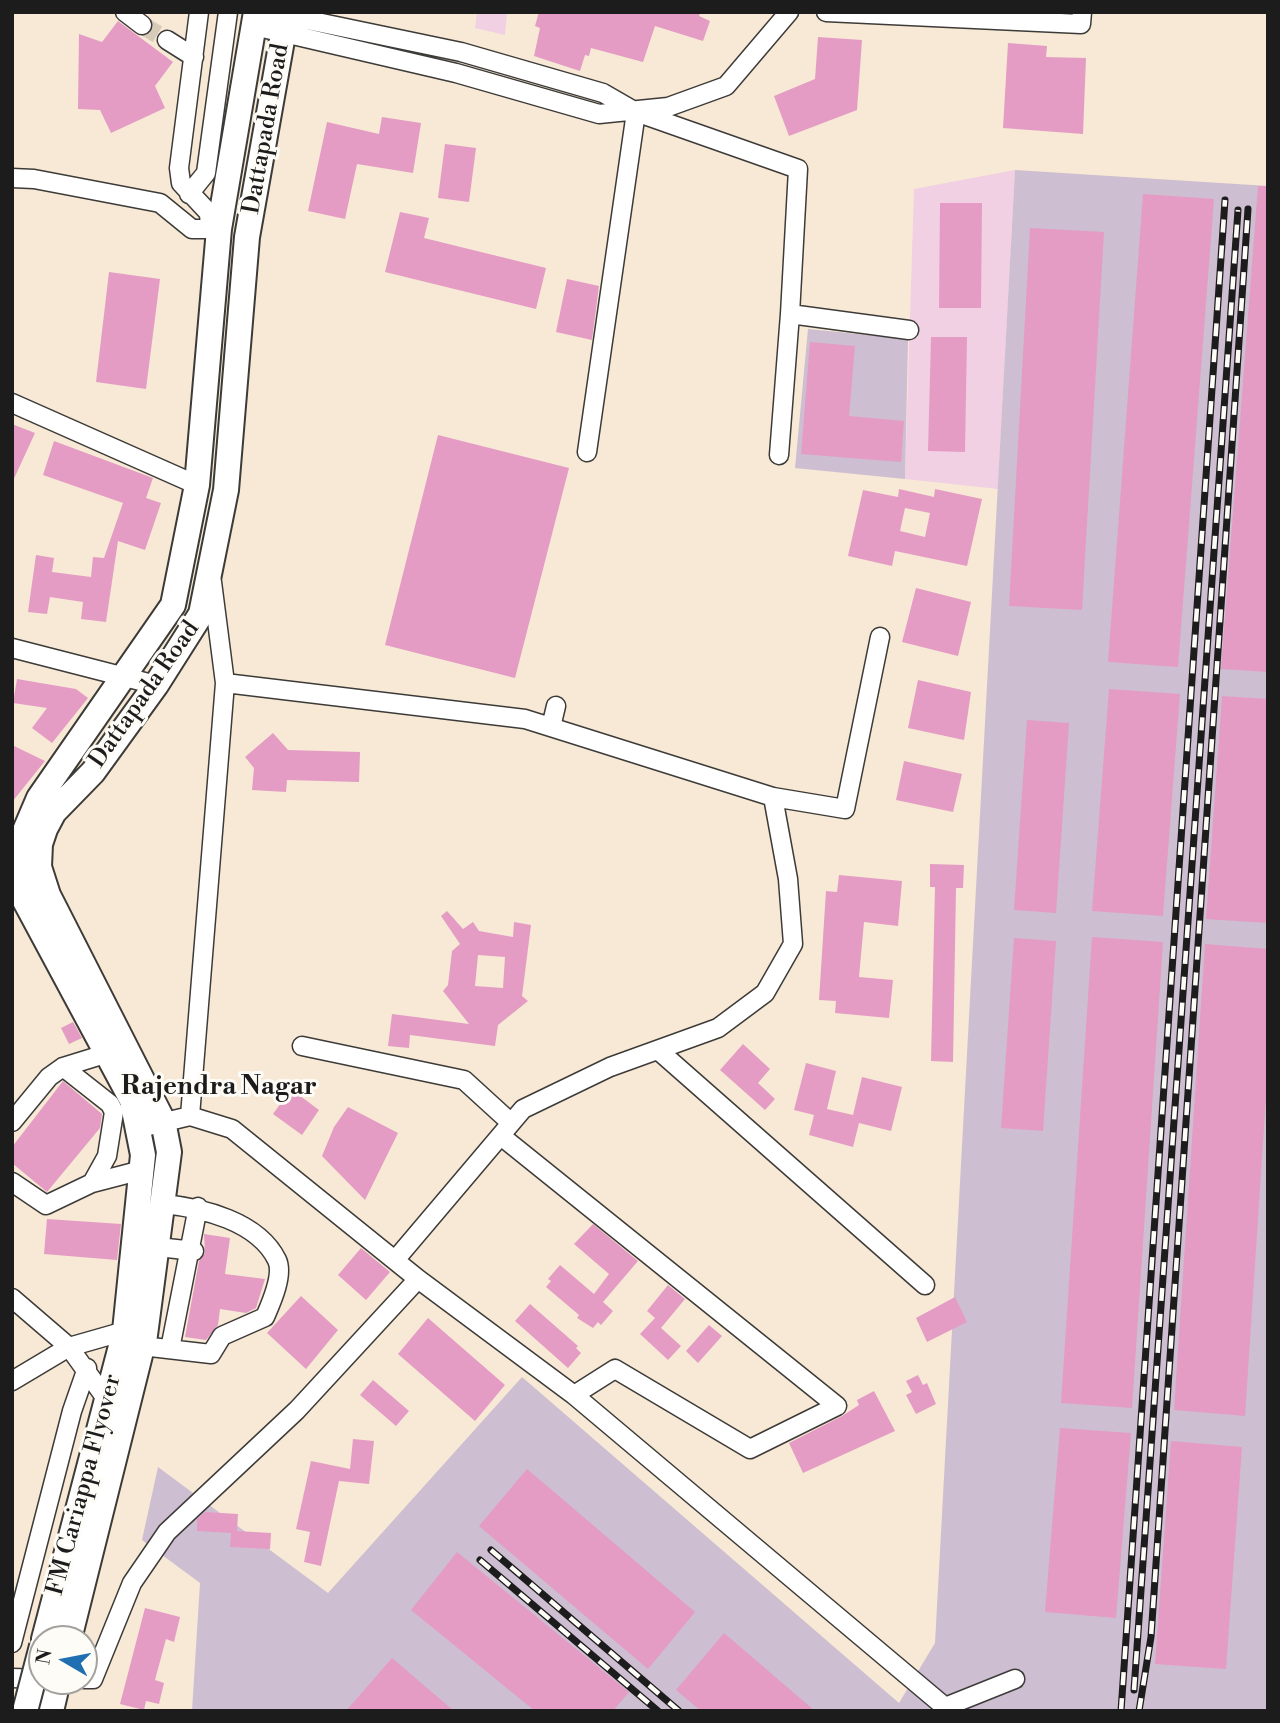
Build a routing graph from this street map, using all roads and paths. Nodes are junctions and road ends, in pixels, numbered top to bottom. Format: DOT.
graph roads {
  1 [pos="125,12"];
  2 [pos="199,12"];
  3 [pos="228,12"];
  4 [pos="789,12"];
  5 [pos="826,12"];
  6 [pos="1082,12"];
  7 [pos="273,18"];
  8 [pos="142,25"];
  9 [pos="167,40"];
  10 [pos="461,52"];
  11 [pos="194,57"];
  12 [pos="456,73"];
  13 [pos="585,88"];
  14 [pos="580,109"];
  15 [pos="636,112"];
  16 [pos="12,178"];
  17 [pos="189,194"];
  18 [pos="214,228"];
  19 [pos="790,314"];
  20 [pos="909,330"];
  21 [pos="12,403"];
  22 [pos="587,452"];
  23 [pos="779,455"];
  24 [pos="197,485"];
  25 [pos="211,566"];
  26 [pos="880,637"];
  27 [pos="12,648"];
  28 [pos="125,678"];
  29 [pos="225,683"];
  30 [pos="156,685"];
  31 [pos="556,706"];
  32 [pos="551,727"];
  33 [pos="773,797"];
  34 [pos="302,1046"];
  35 [pos="658,1050"];
  36 [pos="117,1051"];
  37 [pos="63,1067"];
  38 [pos="140,1112"];
  39 [pos="190,1116"];
  40 [pos="12,1122"];
  41 [pos="506,1129"];
  42 [pos="143,1162"];
  43 [pos="12,1182"];
  44 [pos="92,1184"];
  45 [pos="164,1204"];
  46 [pos="198,1207"];
  47 [pos="159,1247"];
  48 [pos="191,1251"];
  49 [pos="396,1259"];
  50 [pos="418,1279"];
  51 [pos="925,1285"];
  52 [pos="12,1298"];
  53 [pos="149,1307"];
  54 [pos="181,1311"];
  55 [pos="138,1337"];
  56 [pos="69,1347"];
  57 [pos="170,1349"];
  58 [pos="87,1368"];
  59 [pos="12,1381"];
  60 [pos="574,1395"];
  61 [pos="112,1411"];
  62 [pos="48,1625"];
  63 [pos="72,1625"];
  64 [pos="12,1643"];
  65 [pos="98,1667"];
  66 [pos="1016,1679"];
  1 -- 8 [label="street"];
  2 -- 11 [label="street"];
  3 -- 17 [label="street"];
  4 -- 15 [label="street"];
  5 -- 6 [label="street"];
  7 -- 10 [label="street"];
  7 -- 12 [label="street"];
  7 -- 18 [label="main road"];
  7 -- 25 [label="main road, Dattapada Road"];
  9 -- 11 [label="street"];
  10 -- 12 [label="street"];
  10 -- 13 [label="street"];
  11 -- 17 [label="street"];
  12 -- 14 [label="street"];
  13 -- 14 [label="street"];
  13 -- 15 [label="street"];
  14 -- 15 [label="street"];
  15 -- 19 [label="street"];
  15 -- 22 [label="street"];
  16 -- 18 [label="street"];
  17 -- 18 [label="street"];
  18 -- 24 [label="main road"];
  19 -- 20 [label="street"];
  19 -- 23 [label="street"];
  21 -- 24 [label="street"];
  24 -- 28 [label="main road"];
  25 -- 29 [label="street"];
  25 -- 30 [label="main road, Dattapada Road"];
  26 -- 33 [label="street"];
  27 -- 28 [label="street"];
  28 -- 30 [label="street"];
  28 -- 36 [label="main road"];
  29 -- 32 [label="street"];
  29 -- 39 [label="street"];
  30 -- 36 [label="main road, Dattapada Road"];
  31 -- 32 [label="street"];
  32 -- 33 [label="street"];
  33 -- 35 [label="street"];
  34 -- 41 [label="street"];
  35 -- 41 [label="street"];
  35 -- 51 [label="street"];
  36 -- 37 [label="street"];
  36 -- 38 [label="main road"];
  37 -- 38 [label="street"];
  37 -- 40 [label="street"];
  38 -- 39 [label="street"];
  38 -- 42 [label="main road"];
  38 -- 44 [label="street"];
  38 -- 45 [label="main road"];
  39 -- 49 [label="street"];
  41 -- 49 [label="street"];
  41 -- 60 [label="street"];
  42 -- 44 [label="street"];
  42 -- 55 [label="main road"];
  43 -- 44 [label="street"];
  45 -- 46 [label="street"];
  45 -- 47 [label="main road"];
  46 -- 48 [label="street"];
  46 -- 57 [label="street"];
  47 -- 48 [label="street"];
  47 -- 53 [label="main road"];
  48 -- 54 [label="street"];
  49 -- 50 [label="street"];
  50 -- 60 [label="street"];
  50 -- 65 [label="street"];
  52 -- 56 [label="street"];
  53 -- 54 [label="street"];
  53 -- 55 [label="main road"];
  54 -- 57 [label="street"];
  55 -- 56 [label="street"];
  55 -- 57 [label="street"];
  55 -- 61 [label="main road, FM Cariappa Flyover"];
  56 -- 58 [label="street"];
  56 -- 59 [label="street"];
  58 -- 61 [label="street"];
  58 -- 64 [label="street"];
  60 -- 66 [label="street"];
  61 -- 62 [label="main road, FM Cariappa Flyover"];
  61 -- 63 [label="main road, FM Cariappa Flyover"];
}
